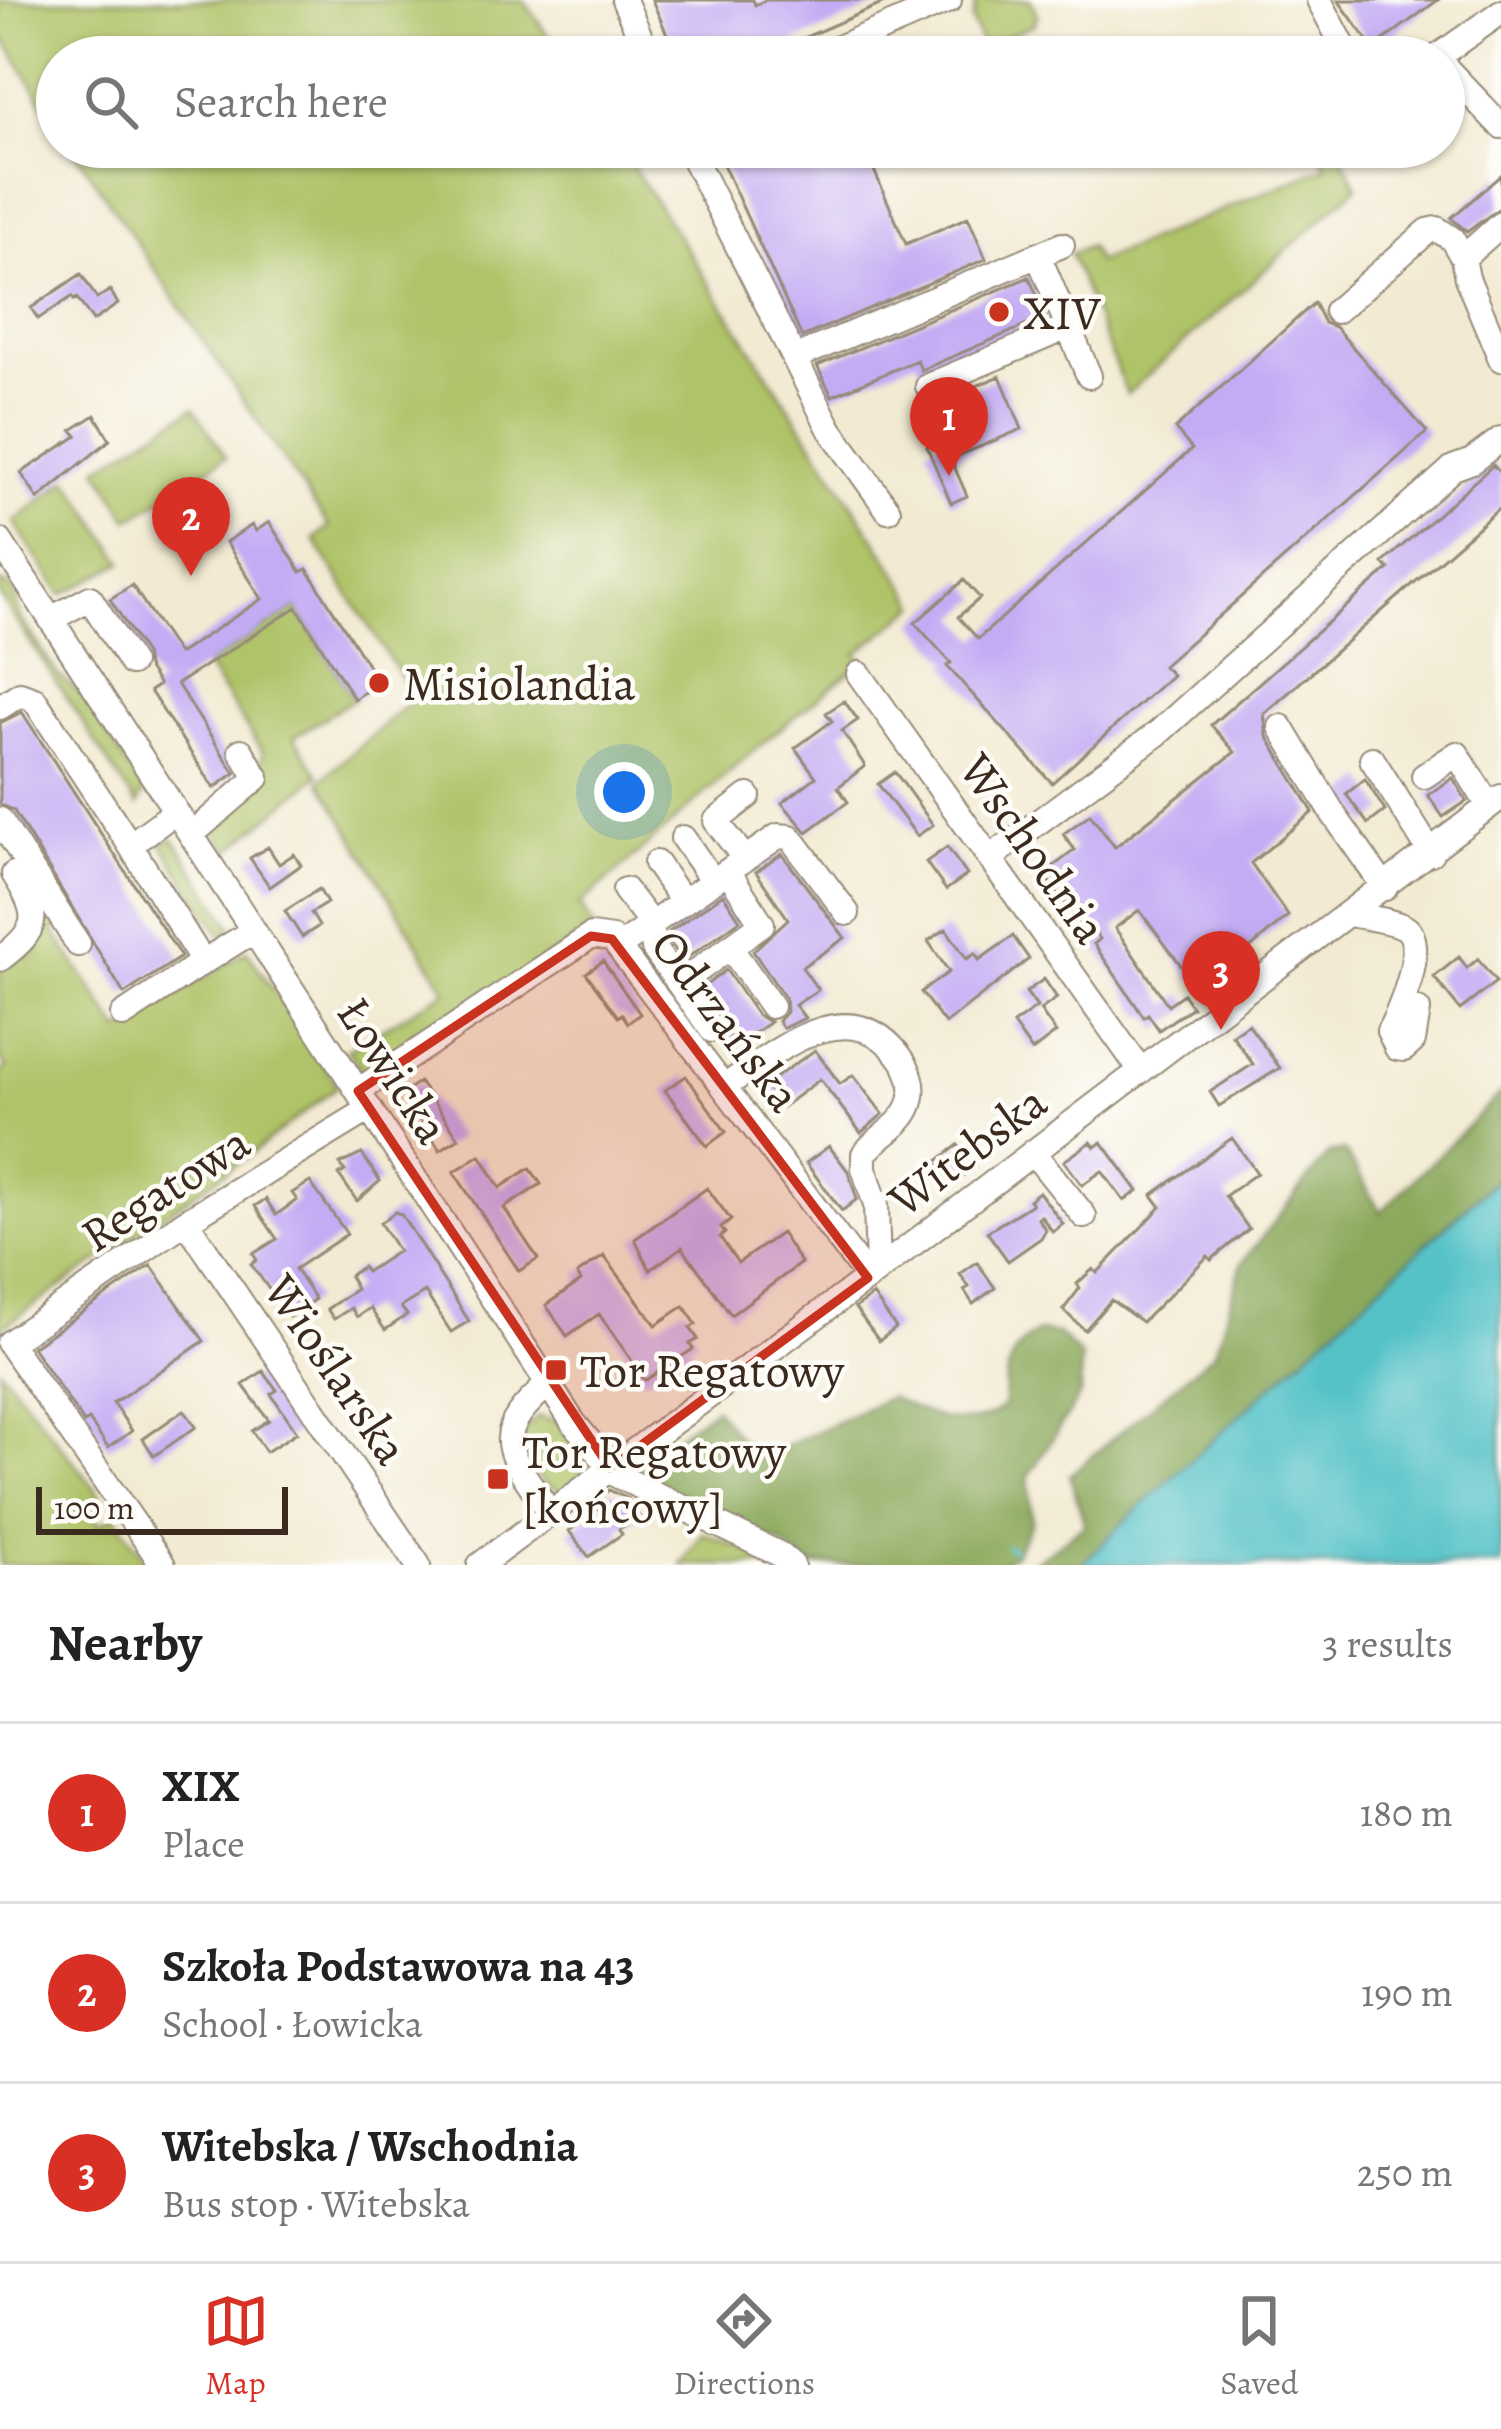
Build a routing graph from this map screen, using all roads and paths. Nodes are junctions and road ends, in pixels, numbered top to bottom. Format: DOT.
graph roads {
  1 [pos="624,0"];
  2 [pos="949,0"];
  3 [pos="1319,0"];
  4 [pos="1501,13"];
  5 [pos="640,36"];
  6 [pos="866,36"];
  7 [pos="1338,36"];
  8 [pos="1465,38"];
  9 [pos="1465,88"];
  10 [pos="1501,125"];
  11 [pos="699,168"];
  12 [pos="1501,224"];
  13 [pos="1062,245"];
  14 [pos="1038,255"];
  15 [pos="1463,259"];
  16 [pos="1336,311"];
  17 [pos="1068,327"];
  18 [pos="794,358"];
  19 [pos="1501,359"];
  20 [pos="1089,376"];
  21 [pos="928,386"];
  22 [pos="1501,439"];
  23 [pos="888,510"];
  24 [pos="0,542"];
  25 [pos="50,619"];
  26 [pos="131,663"];
  27 [pos="859,674"];
  28 [pos="0,707"];
  29 [pos="1281,727"];
  30 [pos="241,751"];
  31 [pos="1372,759"];
  32 [pos="1424,776"];
  33 [pos="748,796"];
  34 [pos="1495,801"];
  35 [pos="175,812"];
  36 [pos="0,820"];
  37 [pos="191,835"];
  38 [pos="683,838"];
  39 [pos="130,844"];
  40 [pos="0,851"];
  41 [pos="1431,853"];
  42 [pos="990,858"];
  43 [pos="656,863"];
  44 [pos="728,870"];
  45 [pos="1385,888"];
  46 [pos="625,890"];
  47 [pos="683,902"];
  48 [pos="847,914"];
  49 [pos="1351,914"];
  50 [pos="651,924"];
  51 [pos="253,931"];
  52 [pos="78,944"];
  53 [pos="620,946"];
  54 [pos="730,947"];
  55 [pos="0,959"];
  56 [pos="202,962"];
  57 [pos="679,984"];
  58 [pos="771,1006"];
  59 [pos="1418,1010"];
  60 [pos="123,1016"];
  61 [pos="712,1030"];
  62 [pos="1141,1071"];
  63 [pos="724,1086"];
  64 [pos="364,1100"];
  65 [pos="1034,1152"];
  66 [pos="1084,1216"];
  67 [pos="186,1221"];
  68 [pos="873,1274"];
  69 [pos="548,1384"];
  70 [pos="610,1468"];
  71 [pos="550,1514"];
  72 [pos="513,1556"];
  73 [pos="164,1565"];
  74 [pos="418,1565"];
  75 [pos="480,1565"];
  76 [pos="792,1565"];
  1 -- 5 [label="street"];
  2 -- 6 [label="street"];
  3 -- 7 [label="street"];
  4 -- 8 [label="street"];
  9 -- 10 [label="street"];
  11 -- 18 [label="street"];
  12 -- 15 [label="street"];
  13 -- 14 [label="street"];
  14 -- 17 [label="street"];
  14 -- 18 [label="street"];
  15 -- 16 [label="street"];
  15 -- 19 [label="street"];
  17 -- 20 [label="street"];
  17 -- 21 [label="street"];
  18 -- 23 [label="street"];
  22 -- 42 [label="street"];
  24 -- 25 [label="street, Łowicka"];
  25 -- 26 [label="street"];
  25 -- 35 [label="street, Łowicka"];
  27 -- 42 [label="street, Wschodnia"];
  28 -- 39 [label="street"];
  29 -- 45 [label="street"];
  30 -- 37 [label="street"];
  31 -- 41 [label="street"];
  32 -- 34 [label="street"];
  33 -- 44 [label="street"];
  34 -- 41 [label="street, Witebska"];
  35 -- 37 [label="street, Łowicka"];
  35 -- 39 [label="street"];
  36 -- 52 [label="street"];
  37 -- 51 [label="street, Łowicka"];
  38 -- 44 [label="street"];
  39 -- 56 [label="street"];
  40 -- 55 [label="street"];
  41 -- 45 [label="street, Witebska"];
  42 -- 62 [label="street, Wschodnia"];
  43 -- 47 [label="street"];
  44 -- 47 [label="street"];
  44 -- 48 [label="street"];
  44 -- 54 [label="street"];
  45 -- 49 [label="street, Witebska"];
  46 -- 50 [label="street"];
  47 -- 50 [label="street"];
  49 -- 59 [label="street"];
  49 -- 62 [label="street, Witebska"];
  50 -- 53 [label="street"];
  50 -- 57 [label="street"];
  51 -- 56 [label="street"];
  51 -- 64 [label="street, Łowicka"];
  53 -- 63 [label="street, Odrzańska"];
  53 -- 64 [label="street, Odrzańska"];
  54 -- 57 [label="street"];
  54 -- 58 [label="street"];
  56 -- 60 [label="street"];
  57 -- 61 [label="street"];
  62 -- 65 [label="street, Witebska"];
  63 -- 68 [label="street, Odrzańska"];
  63 -- 68 [label="street"];
  64 -- 67 [label="street, Regatowa"];
  64 -- 69 [label="street, Łowicka"];
  65 -- 66 [label="street"];
  65 -- 68 [label="street, Witebska"];
  67 -- 73 [label="street, Regatowa"];
  67 -- 74 [label="street, Wioślarska"];
  68 -- 70 [label="street, Witebska"];
  69 -- 70 [label="street, Łowicka"];
  69 -- 71 [label="street"];
  70 -- 71 [label="street, Witebska"];
  70 -- 76 [label="street, Łowicka"];
  71 -- 72 [label="street, Witebska"];
  72 -- 75 [label="street, Witebska"];
}
